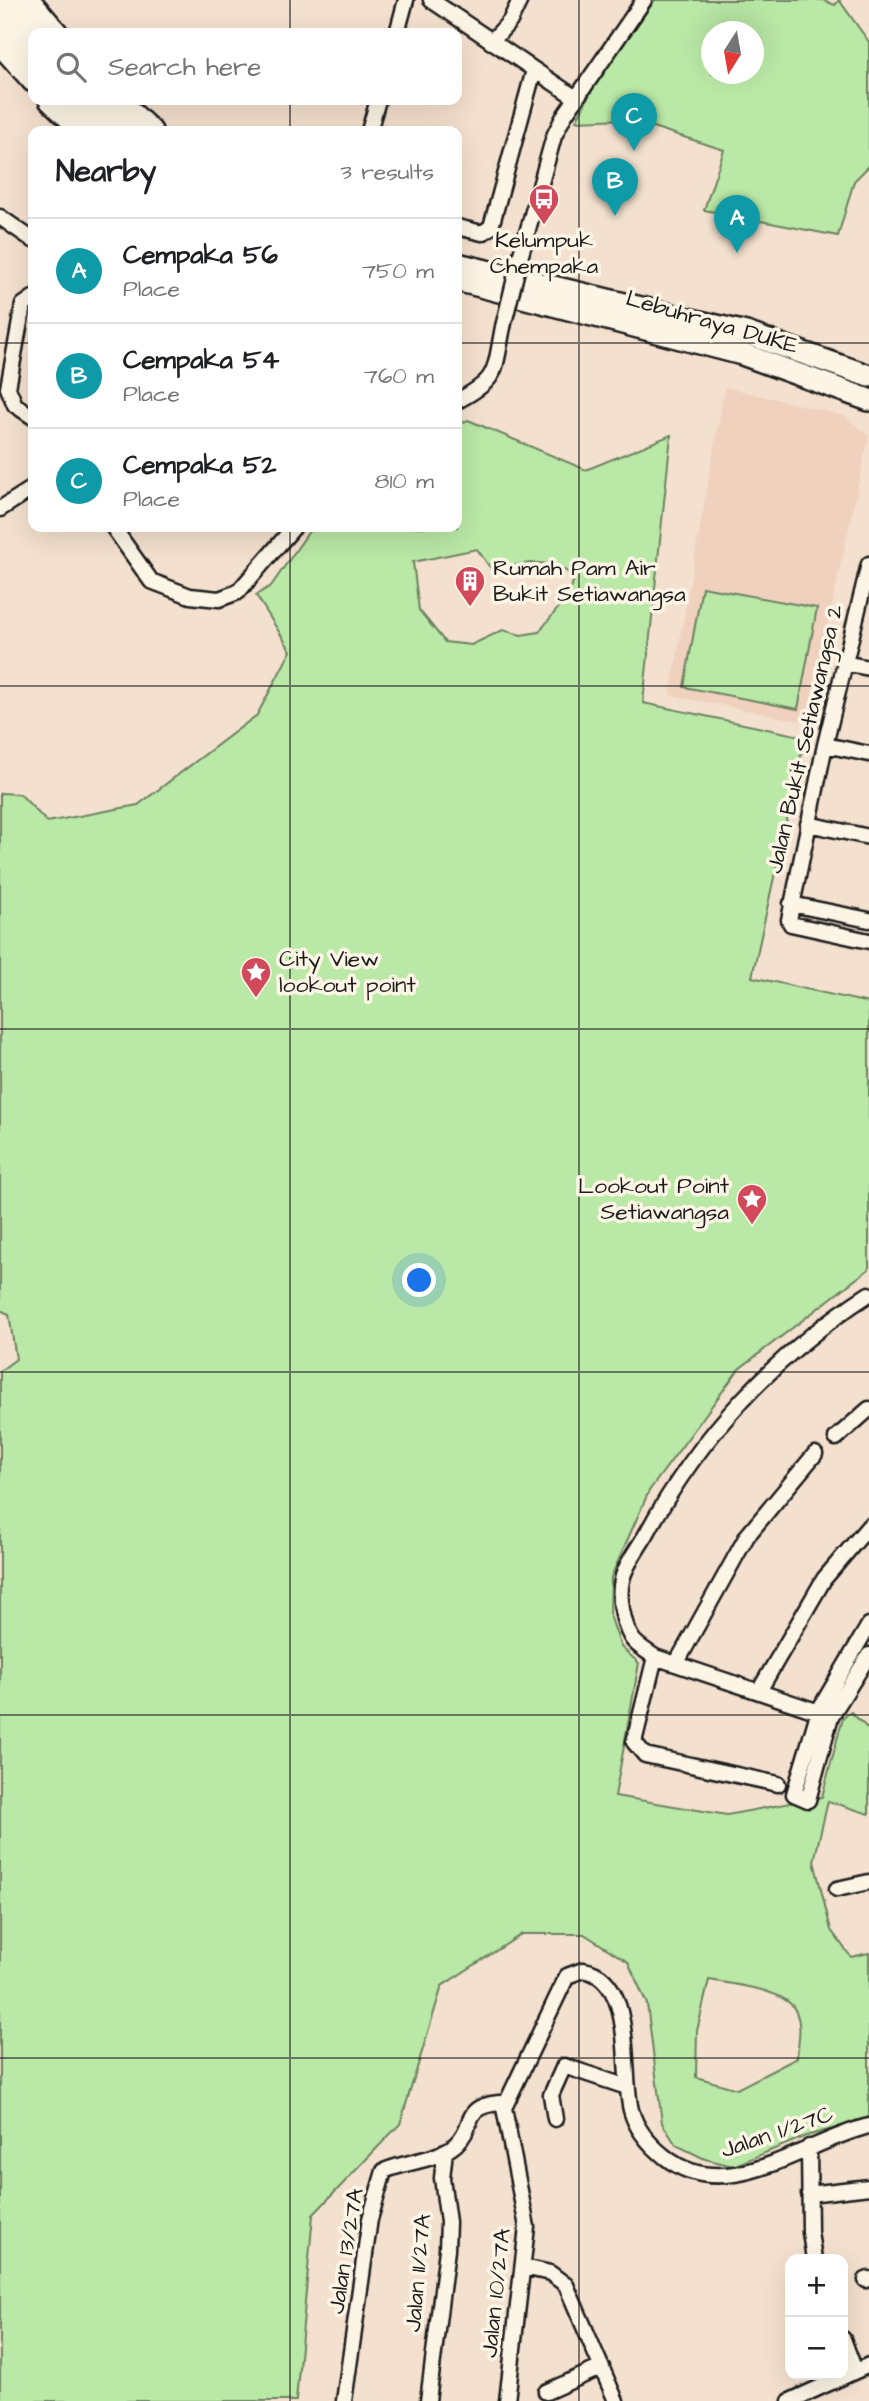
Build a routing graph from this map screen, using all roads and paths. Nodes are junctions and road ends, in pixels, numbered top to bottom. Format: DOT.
graph roads {
  1 [pos="8,0"];
  2 [pos="29,0"];
  3 [pos="406,0"];
  4 [pos="430,0"];
  5 [pos="520,0"];
  6 [pos="644,0"];
  7 [pos="0,16"];
  8 [pos="33,28"];
  9 [pos="53,28"];
  10 [pos="398,28"];
  11 [pos="491,41"];
  12 [pos="0,44"];
  13 [pos="28,49"];
  14 [pos="534,71"];
  15 [pos="28,75"];
  16 [pos="576,98"];
  17 [pos="55,105"];
  18 [pos="75,105"];
  19 [pos="100,105"];
  20 [pos="123,105"];
  21 [pos="377,105"];
  22 [pos="78,126"];
  23 [pos="98,126"];
  24 [pos="124,126"];
  25 [pos="146,126"];
  26 [pos="370,126"];
  27 [pos="0,217"];
  28 [pos="462,228"];
  29 [pos="28,237"];
  30 [pos="462,265"];
  31 [pos="462,281"];
  32 [pos="28,302"];
  33 [pos="869,376"];
  34 [pos="462,398"];
  35 [pos="869,400"];
  36 [pos="15,405"];
  37 [pos="0,409"];
  38 [pos="28,414"];
  39 [pos="28,491"];
  40 [pos="0,509"];
  41 [pos="117,532"];
  42 [pos="290,532"];
  43 [pos="869,564"];
  44 [pos="866,585"];
  45 [pos="844,663"];
  46 [pos="869,668"];
  47 [pos="825,745"];
  48 [pos="869,754"];
  49 [pos="808,824"];
  50 [pos="869,837"];
  51 [pos="791,904"];
  52 [pos="869,919"];
  53 [pos="869,941"];
  54 [pos="869,1294"];
  55 [pos="869,1409"];
  56 [pos="836,1438"];
  57 [pos="815,1454"];
  58 [pos="869,1526"];
  59 [pos="869,1625"];
  60 [pos="869,1655"];
  61 [pos="655,1657"];
  62 [pos="676,1664"];
  63 [pos="759,1691"];
  64 [pos="825,1713"];
  65 [pos="778,1784"];
  66 [pos="869,1882"];
  67 [pos="837,1889"];
  68 [pos="627,2087"];
  69 [pos="504,2108"];
  70 [pos="555,2119"];
  71 [pos="869,2126"];
  72 [pos="809,2147"];
  73 [pos="445,2151"];
  74 [pos="869,2188"];
  75 [pos="809,2194"];
  76 [pos="814,2254"];
  77 [pos="524,2267"];
  78 [pos="848,2352"];
  79 [pos="869,2365"];
  80 [pos="602,2367"];
  81 [pos="855,2371"];
  82 [pos="547,2392"];
  83 [pos="344,2401"];
  84 [pos="428,2401"];
  85 [pos="507,2401"];
  86 [pos="616,2401"];
  87 [pos="790,2401"];
  1 -- 8 [label="highway"];
  2 -- 9 [label="highway"];
  3 -- 10 [label="street"];
  4 -- 11 [label="street"];
  5 -- 11 [label="street"];
  6 -- 16 [label="street"];
  7 -- 13 [label="highway"];
  11 -- 14 [label="street"];
  12 -- 15 [label="highway"];
  14 -- 16 [label="street"];
  14 -- 28 [label="street"];
  16 -- 34 [label="street, bridge"];
  17 -- 22 [label="highway"];
  18 -- 23 [label="highway"];
  19 -- 24 [label="highway"];
  20 -- 25 [label="highway"];
  21 -- 26 [label="street"];
  27 -- 29 [label="street"];
  30 -- 33 [label="highway, Lebuhraya DUKE"];
  31 -- 35 [label="highway, Lebuhraya DUKE"];
  32 -- 36 [label="street"];
  36 -- 37 [label="street"];
  36 -- 38 [label="street"];
  39 -- 40 [label="street"];
  41 -- 42 [label="street"];
  43 -- 44 [label="street, Jalan Bukit Setiawangsa 2"];
  44 -- 45 [label="street, Jalan Bukit Setiawangsa 2"];
  45 -- 46 [label="street"];
  45 -- 47 [label="street, Jalan Bukit Setiawangsa 2"];
  47 -- 48 [label="street"];
  47 -- 49 [label="street, Jalan Bukit Setiawangsa 2"];
  49 -- 50 [label="street"];
  49 -- 51 [label="street, Jalan Bukit Setiawangsa 2"];
  51 -- 52 [label="street"];
  51 -- 53 [label="street, Jalan Bukit Setiawangsa 2"];
  54 -- 61 [label="street"];
  55 -- 56 [label="street"];
  57 -- 62 [label="street"];
  58 -- 63 [label="street"];
  59 -- 64 [label="street"];
  60 -- 64 [label="street"];
  61 -- 62 [label="street"];
  61 -- 65 [label="street"];
  62 -- 63 [label="street"];
  63 -- 64 [label="street"];
  64 -- 64 [label="street"];
  66 -- 67 [label="street"];
  68 -- 69 [label="street, Jalan 1/27C"];
  68 -- 70 [label="street"];
  68 -- 72 [label="street, Jalan 1/27C"];
  69 -- 73 [label="street"];
  69 -- 77 [label="street, Jalan 10/27A"];
  71 -- 72 [label="street, Jalan 1/27C"];
  72 -- 75 [label="street"];
  73 -- 83 [label="street, Jalan 13/27A"];
  73 -- 84 [label="street, Jalan 11/27A"];
  74 -- 75 [label="street"];
  75 -- 76 [label="street"];
  77 -- 80 [label="street"];
  77 -- 85 [label="street, Jalan 10/27A"];
  78 -- 81 [label="street"];
  79 -- 81 [label="street"];
  80 -- 82 [label="street"];
  80 -- 86 [label="street"];
  81 -- 87 [label="street"];
}
